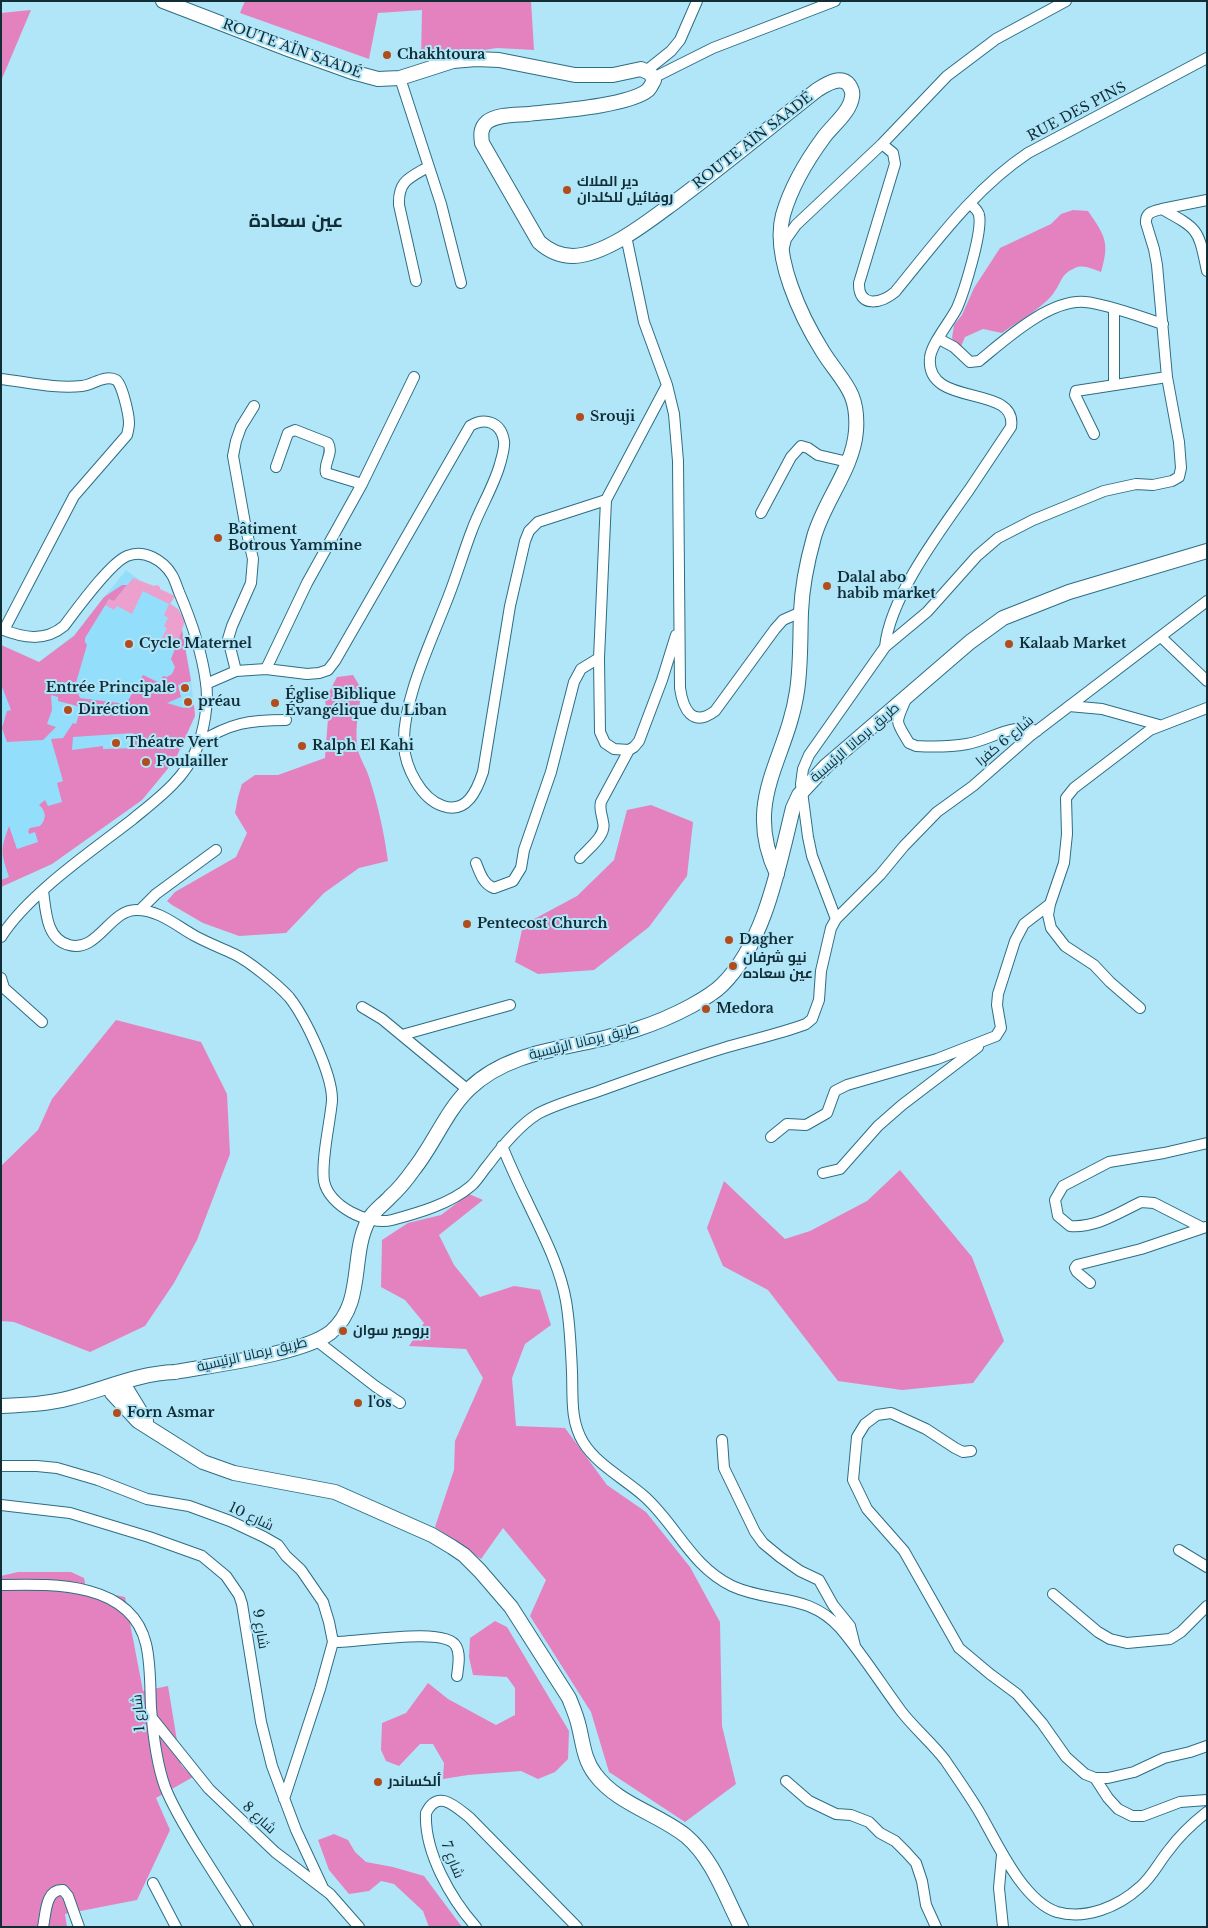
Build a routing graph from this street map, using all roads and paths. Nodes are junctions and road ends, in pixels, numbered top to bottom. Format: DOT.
graph roads {
  1 [pos="163,1"];
  2 [pos="696,1"];
  3 [pos="835,1"];
  4 [pos="1066,1"];
  5 [pos="193,7"];
  6 [pos="1207,58"];
  7 [pos="650,74"];
  8 [pos="400,78"];
  9 [pos="882,144"];
  10 [pos="428,167"];
  11 [pos="1207,200"];
  12 [pos="970,203"];
  13 [pos="1162,209"];
  14 [pos="626,236"];
  15 [pos="783,256"];
  16 [pos="1207,271"];
  17 [pos="416,280"];
  18 [pos="461,283"];
  19 [pos="1114,310"];
  20 [pos="1163,324"];
  21 [pos="939,339"];
  22 [pos="414,377"];
  23 [pos="1167,377"];
  24 [pos="1,378"];
  25 [pos="666,385"];
  26 [pos="1114,385"];
  27 [pos="254,406"];
  28 [pos="1094,434"];
  29 [pos="848,462"];
  30 [pos="276,467"];
  31 [pos="362,484"];
  32 [pos="606,500"];
  33 [pos="761,513"];
  34 [pos="1207,551"];
  35 [pos="1207,601"];
  36 [pos="801,612"];
  37 [pos="679,625"];
  38 [pos="2,630"];
  39 [pos="1161,637"];
  40 [pos="885,647"];
  41 [pos="599,658"];
  42 [pos="266,669"];
  43 [pos="236,671"];
  44 [pos="1207,681"];
  45 [pos="206,684"];
  46 [pos="906,698"];
  47 [pos="1069,706"];
  48 [pos="1207,708"];
  49 [pos="286,720"];
  50 [pos="1159,726"];
  51 [pos="1037,731"];
  52 [pos="198,743"];
  53 [pos="629,750"];
  54 [pos="802,791"];
  55 [pos="216,850"];
  56 [pos="580,858"];
  57 [pos="476,863"];
  58 [pos="777,874"];
  59 [pos="43,891"];
  60 [pos="1050,904"];
  61 [pos="140,910"];
  62 [pos="836,919"];
  63 [pos="1,937"];
  64 [pos="1,978"];
  65 [pos="510,1005"];
  66 [pos="362,1007"];
  67 [pos="1140,1008"];
  68 [pos="42,1022"];
  69 [pos="402,1035"];
  70 [pos="984,1040"];
  71 [pos="468,1090"];
  72 [pos="771,1137"];
  73 [pos="1207,1143"];
  74 [pos="502,1146"];
  75 [pos="823,1173"];
  76 [pos="368,1221"];
  77 [pos="1205,1228"];
  78 [pos="1090,1283"];
  79 [pos="317,1341"];
  80 [pos="117,1387"];
  81 [pos="400,1403"];
  82 [pos="1,1406"];
  83 [pos="722,1440"];
  84 [pos="972,1451"];
  85 [pos="1,1466"];
  86 [pos="1,1505"];
  87 [pos="1179,1550"];
  88 [pos="1207,1567"];
  89 [pos="1,1585"];
  90 [pos="1053,1594"];
  91 [pos="1207,1606"];
  92 [pos="333,1642"];
  93 [pos="855,1647"];
  94 [pos="457,1676"];
  95 [pos="152,1718"];
  96 [pos="1207,1746"];
  97 [pos="1095,1778"];
  98 [pos="786,1781"];
  99 [pos="284,1799"];
  100 [pos="1207,1800"];
  101 [pos="1207,1812"];
  102 [pos="1002,1856"];
  103 [pos="153,1883"];
  104 [pos="323,1888"];
  105 [pos="246,1926"];
  106 [pos="43,1927"];
  107 [pos="78,1927"];
  108 [pos="176,1927"];
  109 [pos="359,1927"];
  110 [pos="476,1927"];
  111 [pos="578,1927"];
  112 [pos="740,1927"];
  113 [pos="936,1927"];
  114 [pos="1003,1927"];
  1 -- 5 [label="main road, ROUTE AÏN SAADÉ"];
  2 -- 7 [label="street"];
  3 -- 7 [label="street"];
  4 -- 9 [label="street"];
  5 -- 8 [label="main road, ROUTE AÏN SAADÉ"];
  6 -- 12 [label="street, RUE DES PINS"];
  7 -- 8 [label="main road, ROUTE AÏN SAADÉ"];
  7 -- 14 [label="main road, ROUTE AÏN SAADÉ"];
  8 -- 10 [label="street"];
  9 -- 12 [label="street, RUE DES PINS"];
  9 -- 15 [label="street"];
  10 -- 17 [label="street"];
  10 -- 18 [label="street"];
  11 -- 13 [label="street"];
  12 -- 21 [label="street"];
  13 -- 16 [label="street"];
  13 -- 20 [label="street"];
  14 -- 15 [label="main road, ROUTE AÏN SAADÉ"];
  14 -- 25 [label="street"];
  15 -- 29 [label="main road, ROUTE AÏN SAADÉ"];
  19 -- 20 [label="street"];
  19 -- 21 [label="street"];
  19 -- 26 [label="street"];
  20 -- 23 [label="street"];
  21 -- 40 [label="street"];
  22 -- 31 [label="street"];
  23 -- 26 [label="street"];
  23 -- 40 [label="street"];
  24 -- 38 [label="street"];
  25 -- 32 [label="street"];
  25 -- 37 [label="street"];
  26 -- 28 [label="street"];
  27 -- 43 [label="street"];
  29 -- 33 [label="street"];
  29 -- 36 [label="main road, ROUTE AÏN SAADÉ"];
  30 -- 31 [label="street"];
  31 -- 42 [label="street"];
  32 -- 41 [label="street"];
  32 -- 42 [label="street"];
  34 -- 46 [label="main road, طريق برمانا الرئيسية"];
  35 -- 39 [label="street, شارع 6 كفرا"];
  36 -- 37 [label="street"];
  36 -- 58 [label="main road, ROUTE AÏN SAADÉ"];
  37 -- 53 [label="street"];
  38 -- 45 [label="street"];
  39 -- 44 [label="street"];
  39 -- 47 [label="street, شارع 6 كفرا"];
  40 -- 54 [label="street"];
  41 -- 53 [label="street"];
  41 -- 57 [label="street"];
  42 -- 43 [label="street"];
  43 -- 45 [label="street"];
  45 -- 52 [label="street"];
  46 -- 51 [label="street"];
  46 -- 54 [label="main road, طريق برمانا الرئيسية"];
  47 -- 50 [label="street"];
  47 -- 51 [label="street, شارع 6 كفرا"];
  48 -- 50 [label="street"];
  49 -- 52 [label="street"];
  50 -- 60 [label="street"];
  51 -- 62 [label="street, شارع 6 كفرا"];
  52 -- 59 [label="street"];
  53 -- 56 [label="street"];
  54 -- 58 [label="main road, طريق برمانا الرئيسية"];
  54 -- 62 [label="street"];
  55 -- 61 [label="street"];
  58 -- 71 [label="main road, طريق برمانا الرئيسية"];
  59 -- 61 [label="street"];
  59 -- 63 [label="street"];
  60 -- 67 [label="street"];
  60 -- 70 [label="street"];
  61 -- 76 [label="street"];
  62 -- 74 [label="street"];
  64 -- 68 [label="street"];
  65 -- 69 [label="street"];
  66 -- 69 [label="street"];
  69 -- 71 [label="street"];
  70 -- 72 [label="street"];
  70 -- 75 [label="street"];
  71 -- 76 [label="main road, طريق برمانا الرئيسية"];
  73 -- 77 [label="street"];
  74 -- 76 [label="street"];
  74 -- 93 [label="street"];
  76 -- 79 [label="main road, طريق برمانا الرئيسية"];
  77 -- 78 [label="street"];
  79 -- 80 [label="main road, طريق برمانا الرئيسية"];
  79 -- 81 [label="street"];
  80 -- 82 [label="main road, طريق برمانا الرئيسية"];
  80 -- 112 [label="main road"];
  83 -- 93 [label="street"];
  84 -- 97 [label="street"];
  85 -- 92 [label="street, شارع 10"];
  86 -- 99 [label="street, شارع 9"];
  87 -- 88 [label="street"];
  89 -- 95 [label="street, شارع 1"];
  90 -- 91 [label="street"];
  92 -- 94 [label="street"];
  92 -- 99 [label="street, شارع 10"];
  93 -- 102 [label="street"];
  95 -- 104 [label="street, شارع 8"];
  95 -- 105 [label="street, شارع 1"];
  96 -- 97 [label="street"];
  97 -- 100 [label="street"];
  98 -- 113 [label="street"];
  99 -- 104 [label="street, شارع 9"];
  101 -- 102 [label="street"];
  102 -- 114 [label="street"];
  103 -- 108 [label="street"];
  104 -- 109 [label="street, شارع 8"];
  106 -- 107 [label="street"];
  110 -- 111 [label="street, شارع 7"];
}
